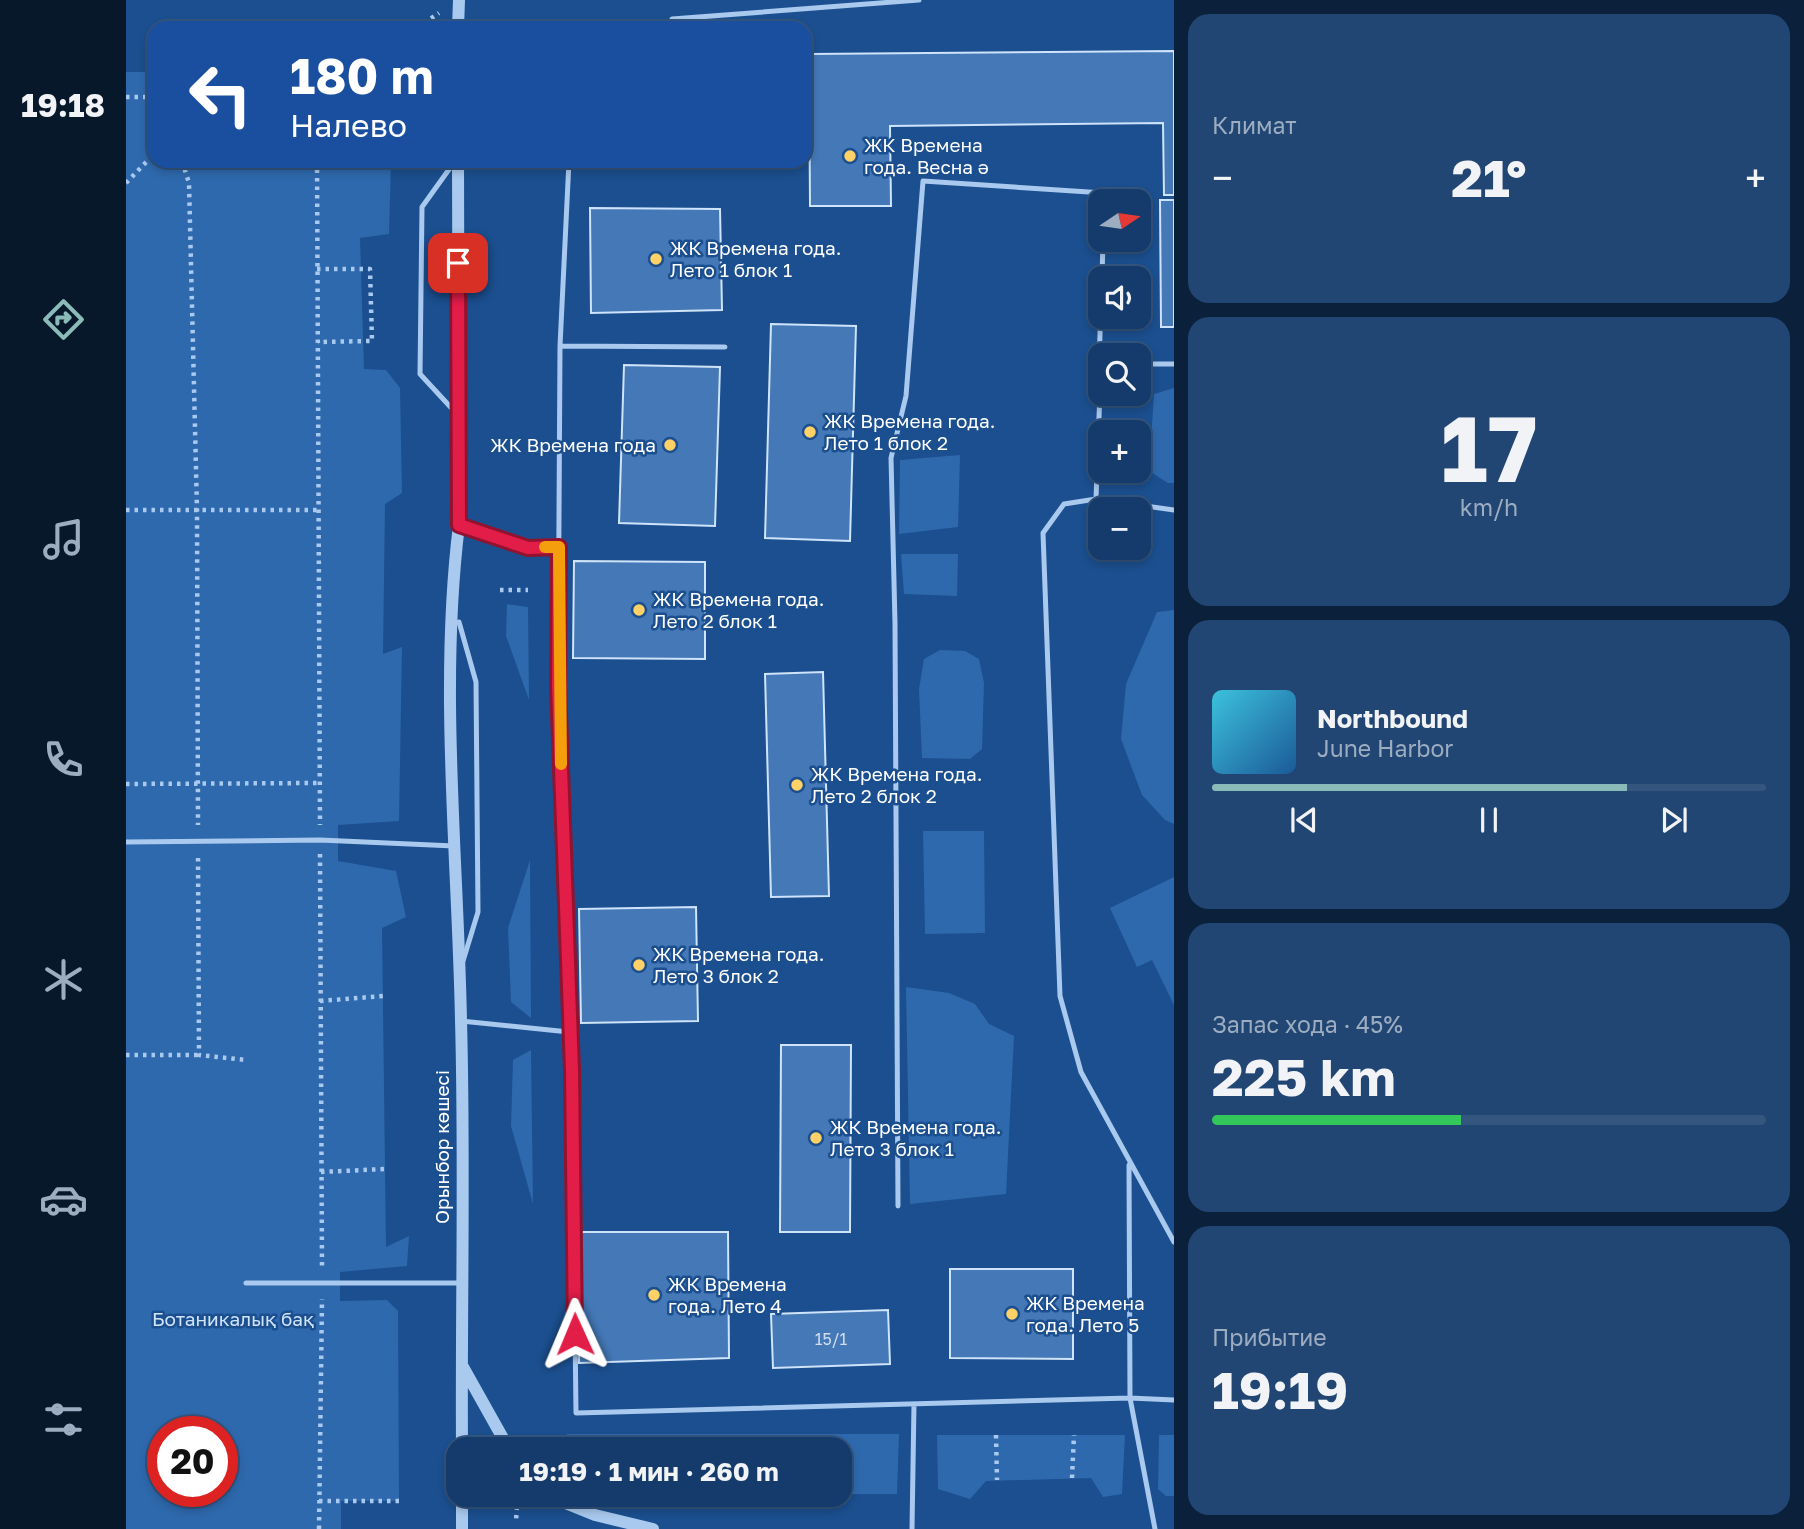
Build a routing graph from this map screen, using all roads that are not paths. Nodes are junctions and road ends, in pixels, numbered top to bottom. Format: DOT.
graph roads {
  1 [pos="459,0"];
  2 [pos="919,0"];
  3 [pos="672,19"];
  4 [pos="458,21"];
  5 [pos="451,168"];
  6 [pos="456,168"];
  7 [pos="569,168"];
  8 [pos="1088,192"];
  9 [pos="560,346"];
  10 [pos="725,346"];
  11 [pos="1151,364"];
  12 [pos="1174,364"];
  13 [pos="1099,406"];
  14 [pos="458,416"];
  15 [pos="1096,497"];
  16 [pos="1088,500"];
  17 [pos="1151,507"];
  18 [pos="1174,510"];
  19 [pos="459,525"];
  20 [pos="559,547"];
  21 [pos="459,622"];
  22 [pos="126,842"];
  23 [pos="454,846"];
  24 [pos="460,974"];
  25 [pos="461,1021"];
  26 [pos="569,1032"];
  27 [pos="1129,1162"];
  28 [pos="898,1206"];
  29 [pos="1174,1242"];
  30 [pos="246,1283"];
  31 [pos="462,1283"];
  32 [pos="462,1363"];
  33 [pos="1130,1398"];
  34 [pos="1174,1400"];
  35 [pos="914,1404"];
  36 [pos="462,1437"];
  37 [pos="502,1437"];
  38 [pos="462,1507"];
  39 [pos="575,1507"];
  40 [pos="462,1529"];
  41 [pos="653,1529"];
  42 [pos="912,1529"];
  43 [pos="1155,1529"];
  1 -- 4 [label="street"];
  2 -- 3 [label="lane"];
  5 -- 14 [label="lane"];
  6 -- 14 [label="street, Орынбор көшесі"];
  7 -- 9 [label="lane"];
  8 -- 28 [label="lane"];
  9 -- 10 [label="lane"];
  9 -- 20 [label="lane"];
  11 -- 12 [label="lane"];
  13 -- 15 [label="lane"];
  14 -- 19 [label="street, Орынбор көшесі"];
  16 -- 27 [label="lane"];
  17 -- 18 [label="lane"];
  19 -- 20 [label="lane"];
  19 -- 21 [label="street, Орынбор көшесі"];
  19 -- 23 [label="street, Орынбор көшесі"];
  20 -- 26 [label="lane"];
  21 -- 23 [label="street, Орынбор көшесі"];
  21 -- 24 [label="lane"];
  22 -- 23 [label="lane"];
  23 -- 24 [label="street, Орынбор көшесі"];
  24 -- 25 [label="street, Орынбор көшесі"];
  25 -- 26 [label="lane"];
  25 -- 31 [label="street, Орынбор көшесі"];
  26 -- 35 [label="lane"];
  27 -- 29 [label="lane"];
  27 -- 33 [label="lane"];
  30 -- 31 [label="lane"];
  31 -- 32 [label="street, Орынбор көшесі"];
  32 -- 36 [label="street, Орынбор көшесі"];
  32 -- 37 [label="street"];
  33 -- 34 [label="lane"];
  33 -- 35 [label="lane"];
  33 -- 43 [label="lane"];
  35 -- 42 [label="lane"];
  38 -- 40 [label="street"];
  39 -- 41 [label="street"];
}
